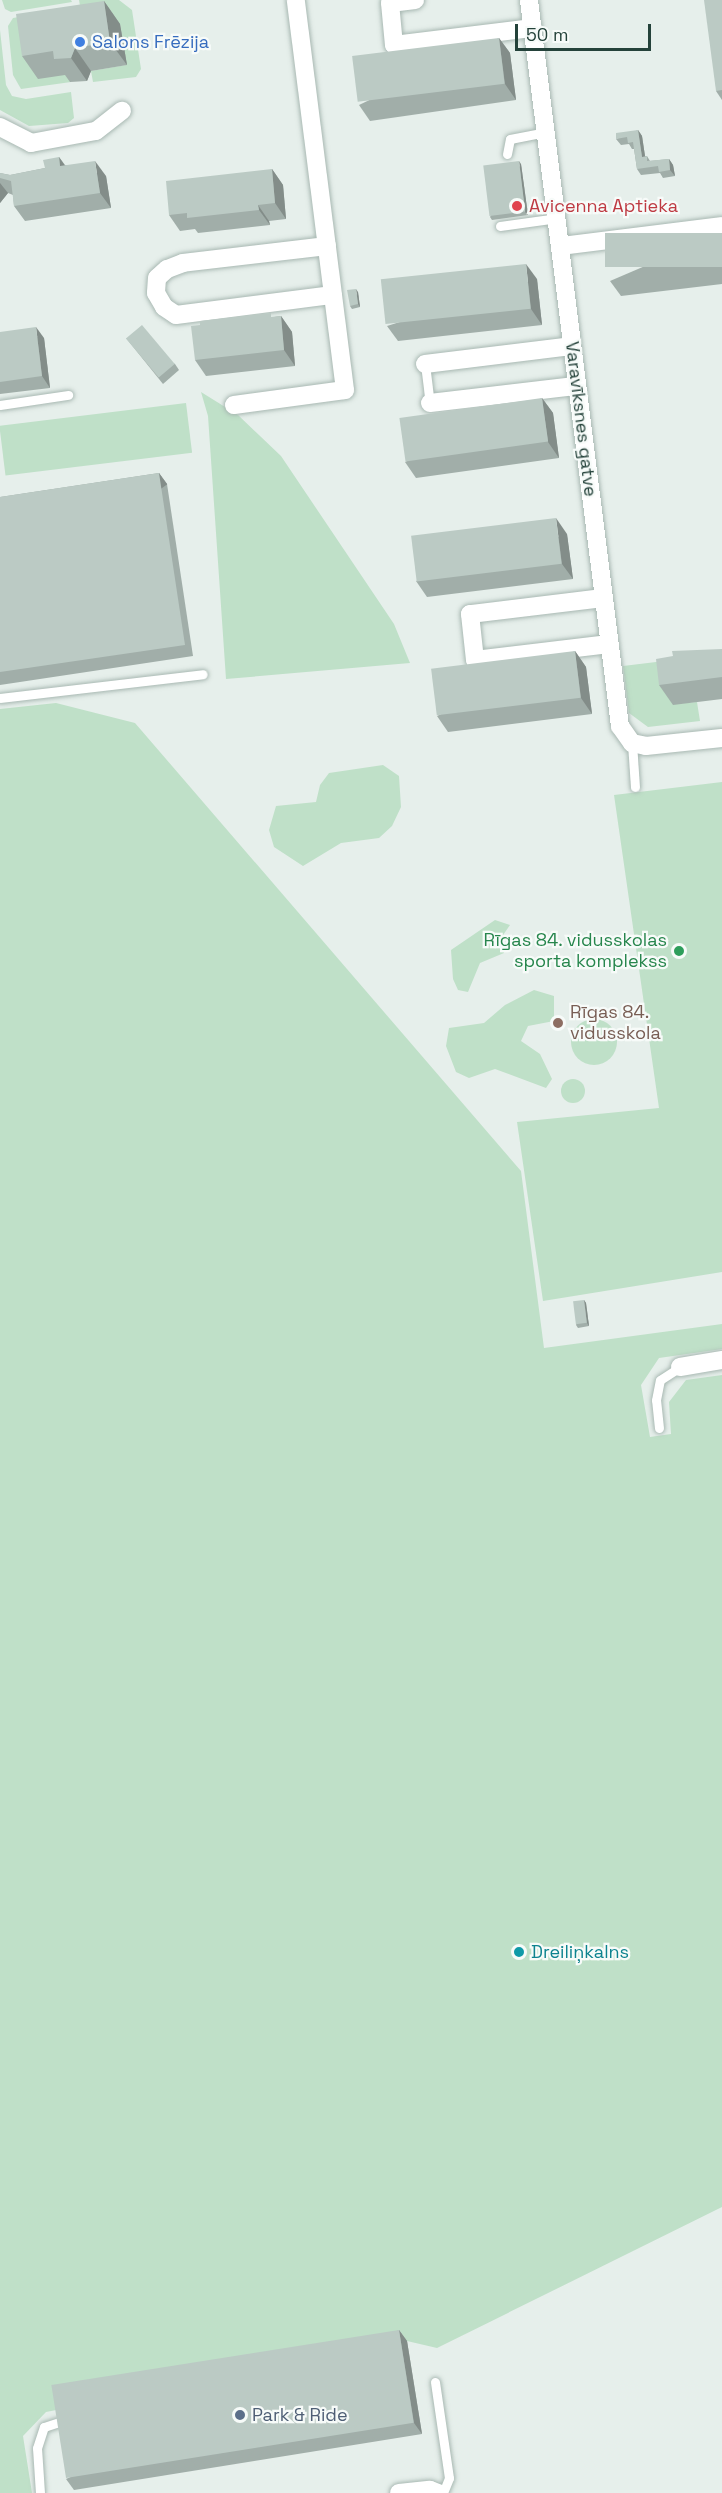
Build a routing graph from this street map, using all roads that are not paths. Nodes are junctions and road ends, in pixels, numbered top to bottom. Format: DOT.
graph roads {
  1 [pos="296,0"];
  2 [pos="414,0"];
  3 [pos="529,0"];
  4 [pos="533,28"];
  5 [pos="122,111"];
  6 [pos="0,127"];
  7 [pos="545,132"];
  8 [pos="507,154"];
  9 [pos="557,218"];
  10 [pos="500,226"];
  11 [pos="722,226"];
  12 [pos="327,246"];
  13 [pos="561,246"];
  14 [pos="333,295"];
  15 [pos="571,346"];
  16 [pos="425,364"];
  17 [pos="575,386"];
  18 [pos="68,395"];
  19 [pos="430,403"];
  20 [pos="0,405"];
  21 [pos="234,405"];
  22 [pos="603,598"];
  23 [pos="609,644"];
  24 [pos="203,674"];
  25 [pos="0,698"];
  26 [pos="722,738"];
  27 [pos="632,743"];
  28 [pos="635,787"];
  29 [pos="722,1360"];
  30 [pos="681,1367"];
  31 [pos="659,1428"];
  32 [pos="435,2382"];
  33 [pos="63,2421"];
  34 [pos="40,2493"];
  35 [pos="399,2493"];
  36 [pos="438,2493"];
  37 [pos="443,2493"];
  1 -- 12 [label="street"];
  2 -- 4 [label="street"];
  3 -- 4 [label="street, Varavīksnes gatve"];
  4 -- 7 [label="street, Varavīksnes gatve"];
  5 -- 6 [label="street"];
  7 -- 8 [label="lane"];
  7 -- 9 [label="street, Varavīksnes gatve"];
  9 -- 10 [label="lane"];
  9 -- 13 [label="street, Varavīksnes gatve"];
  11 -- 13 [label="street"];
  12 -- 14 [label="street"];
  12 -- 14 [label="street"];
  13 -- 15 [label="street, Varavīksnes gatve"];
  14 -- 21 [label="street"];
  15 -- 16 [label="street"];
  15 -- 17 [label="street, Varavīksnes gatve"];
  16 -- 19 [label="lane"];
  17 -- 19 [label="street"];
  17 -- 22 [label="street, Varavīksnes gatve"];
  18 -- 20 [label="lane"];
  22 -- 23 [label="street, Varavīksnes gatve"];
  22 -- 23 [label="street"];
  23 -- 27 [label="street, Varavīksnes gatve"];
  24 -- 25 [label="lane"];
  26 -- 27 [label="street"];
  27 -- 28 [label="lane"];
  29 -- 30 [label="street"];
  30 -- 31 [label="lane"];
  32 -- 37 [label="lane"];
  33 -- 34 [label="lane"];
  35 -- 36 [label="street"];
}
